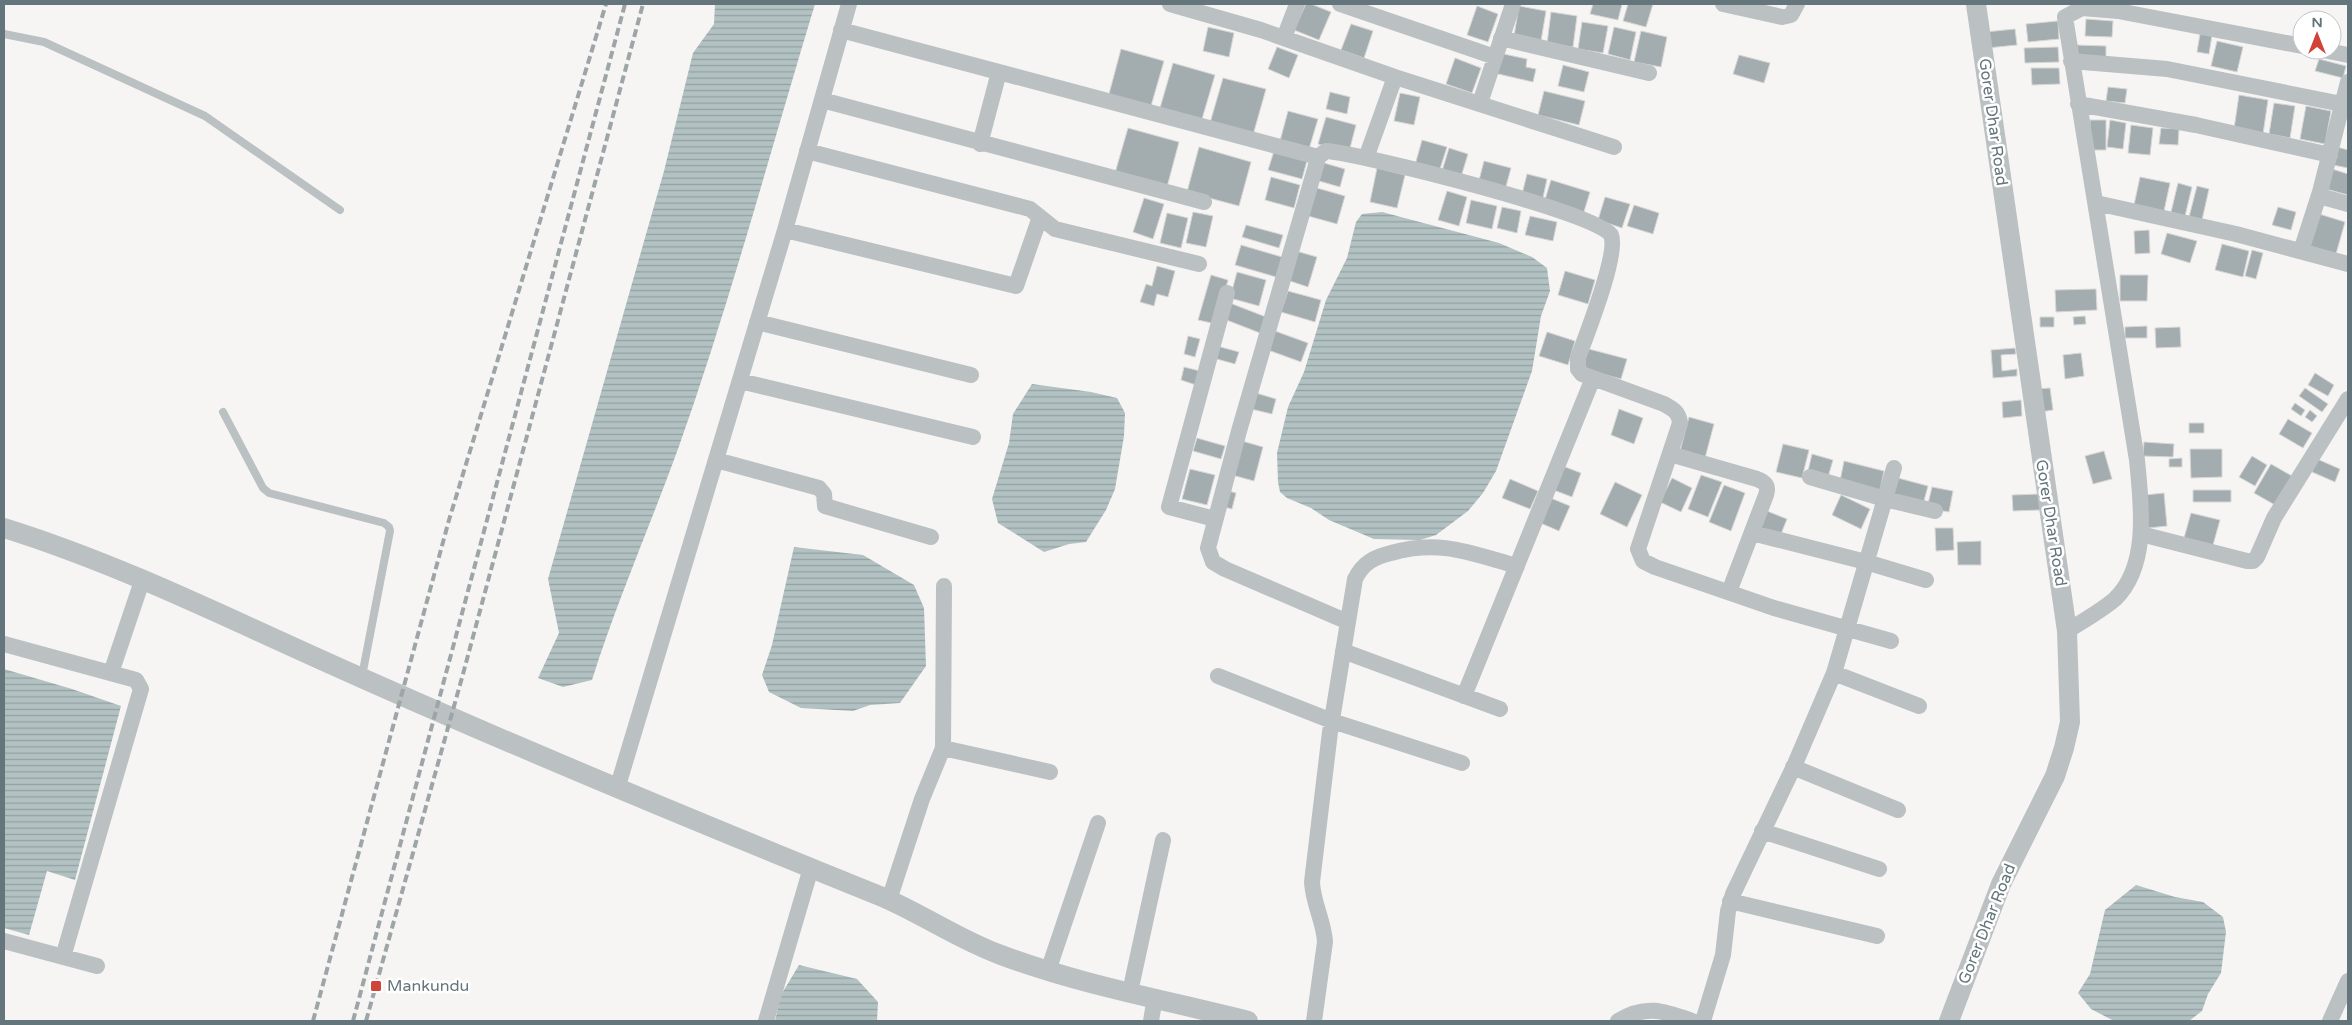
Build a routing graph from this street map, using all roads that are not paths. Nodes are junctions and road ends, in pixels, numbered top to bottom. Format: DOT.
graph roads {
  1 [pos="849,4"];
  2 [pos="1172,4"];
  3 [pos="1297,4"];
  4 [pos="1340,4"];
  5 [pos="1513,4"];
  6 [pos="1723,4"];
  7 [pos="1797,4"];
  8 [pos="1976,4"];
  9 [pos="1360,7"];
  10 [pos="2064,10"];
  11 [pos="2154,11"];
  12 [pos="841,30"];
  13 [pos="4,34"];
  14 [pos="1284,38"];
  15 [pos="1501,38"];
  16 [pos="2292,44"];
  17 [pos="1495,56"];
  18 [pos="2071,61"];
  19 [pos="999,72"];
  20 [pos="1649,73"];
  21 [pos="1395,76"];
  22 [pos="2348,82"];
  23 [pos="822,100"];
  24 [pos="1480,103"];
  25 [pos="2078,104"];
  26 [pos="2342,104"];
  27 [pos="980,144"];
  28 [pos="1614,146"];
  29 [pos="807,151"];
  30 [pos="2330,155"];
  31 [pos="1318,156"];
  32 [pos="1366,158"];
  33 [pos="2319,196"];
  34 [pos="1204,202"];
  35 [pos="2096,203"];
  36 [pos="2348,204"];
  37 [pos="340,210"];
  38 [pos="1040,217"];
  39 [pos="785,230"];
  40 [pos="2301,251"];
  41 [pos="1199,264"];
  42 [pos="2348,264"];
  43 [pos="1227,293"];
  44 [pos="757,322"];
  45 [pos="971,375"];
  46 [pos="1593,378"];
  47 [pos="740,381"];
  48 [pos="2348,399"];
  49 [pos="222,412"];
  50 [pos="973,437"];
  51 [pos="1670,454"];
  52 [pos="716,460"];
  53 [pos="1894,468"];
  54 [pos="1810,477"];
  55 [pos="1885,499"];
  56 [pos="1935,511"];
  57 [pos="1215,518"];
  58 [pos="4,528"];
  59 [pos="1752,533"];
  60 [pos="2141,534"];
  61 [pos="932,537"];
  62 [pos="1866,562"];
  63 [pos="1517,566"];
  64 [pos="143,578"];
  65 [pos="1926,580"];
  66 [pos="944,586"];
  67 [pos="1729,592"];
  68 [pos="1348,622"];
  69 [pos="1848,628"];
  70 [pos="2067,632"];
  71 [pos="1891,641"];
  72 [pos="4,644"];
  73 [pos="1343,651"];
  74 [pos="111,673"];
  75 [pos="1834,673"];
  76 [pos="1218,676"];
  77 [pos="361,678"];
  78 [pos="1464,696"];
  79 [pos="1919,706"];
  80 [pos="1500,709"];
  81 [pos="1332,721"];
  82 [pos="943,748"];
  83 [pos="1462,763"];
  84 [pos="1793,767"];
  85 [pos="1050,772"];
  86 [pos="617,789"];
  87 [pos="1898,810"];
  88 [pos="1098,823"];
  89 [pos="1762,832"];
  90 [pos="1163,840"];
  91 [pos="811,868"];
  92 [pos="1879,869"];
  93 [pos="889,900"];
  94 [pos="1730,902"];
  95 [pos="1877,936"];
  96 [pos="4,942"];
  97 [pos="63,957"];
  98 [pos="97,966"];
  99 [pos="1048,971"];
  100 [pos="2348,981"];
  101 [pos="1130,992"];
  102 [pos="1155,997"];
  103 [pos="766,1021"];
  104 [pos="1152,1021"];
  105 [pos="1248,1021"];
  106 [pos="1314,1021"];
  107 [pos="1618,1021"];
  108 [pos="1692,1021"];
  109 [pos="1703,1021"];
  110 [pos="1948,1021"];
  111 [pos="2330,1021"];
  1 -- 12 [label="street"];
  2 -- 14 [label="street"];
  3 -- 14 [label="street"];
  4 -- 9 [label="street"];
  5 -- 15 [label="street"];
  6 -- 7 [label="street"];
  8 -- 70 [label="street, Gorer Dhar Road"];
  9 -- 17 [label="street"];
  10 -- 11 [label="street"];
  10 -- 18 [label="street"];
  11 -- 16 [label="street"];
  12 -- 19 [label="street"];
  12 -- 23 [label="street"];
  13 -- 37 [label="lane"];
  14 -- 21 [label="street"];
  15 -- 17 [label="street"];
  15 -- 20 [label="street"];
  17 -- 24 [label="street"];
  18 -- 25 [label="street"];
  18 -- 26 [label="street"];
  19 -- 27 [label="street"];
  19 -- 31 [label="street"];
  21 -- 24 [label="street"];
  21 -- 32 [label="street"];
  22 -- 26 [label="street"];
  23 -- 27 [label="street"];
  23 -- 29 [label="street"];
  24 -- 28 [label="street"];
  25 -- 30 [label="street"];
  25 -- 35 [label="street"];
  26 -- 30 [label="street"];
  27 -- 34 [label="street"];
  29 -- 38 [label="street"];
  29 -- 39 [label="street"];
  30 -- 33 [label="street"];
  31 -- 32 [label="street"];
  31 -- 57 [label="street"];
  32 -- 46 [label="street"];
  33 -- 36 [label="street"];
  33 -- 40 [label="street"];
  35 -- 40 [label="street"];
  35 -- 60 [label="street"];
  38 -- 39 [label="street"];
  38 -- 41 [label="street"];
  39 -- 44 [label="street"];
  40 -- 42 [label="street"];
  43 -- 57 [label="street"];
  44 -- 45 [label="street"];
  44 -- 47 [label="street"];
  46 -- 51 [label="street"];
  46 -- 63 [label="street"];
  47 -- 50 [label="street"];
  47 -- 52 [label="street"];
  48 -- 60 [label="street"];
  49 -- 77 [label="lane"];
  51 -- 59 [label="street"];
  51 -- 67 [label="street"];
  52 -- 61 [label="street"];
  52 -- 86 [label="street"];
  53 -- 55 [label="street"];
  54 -- 55 [label="street"];
  55 -- 56 [label="street"];
  55 -- 62 [label="street"];
  57 -- 68 [label="street"];
  58 -- 64 [label="street"];
  59 -- 62 [label="street"];
  59 -- 67 [label="street"];
  60 -- 70 [label="street"];
  62 -- 65 [label="street"];
  62 -- 69 [label="street"];
  63 -- 68 [label="street"];
  63 -- 78 [label="street"];
  64 -- 74 [label="street"];
  64 -- 77 [label="street"];
  66 -- 82 [label="street"];
  67 -- 69 [label="street"];
  68 -- 73 [label="street"];
  69 -- 71 [label="street"];
  69 -- 75 [label="street"];
  70 -- 110 [label="street, Gorer Dhar Road"];
  72 -- 74 [label="street"];
  73 -- 78 [label="street"];
  73 -- 81 [label="street"];
  74 -- 97 [label="street"];
  75 -- 79 [label="street"];
  75 -- 84 [label="street"];
  76 -- 81 [label="street"];
  77 -- 86 [label="street"];
  78 -- 80 [label="street"];
  81 -- 83 [label="street"];
  81 -- 106 [label="street"];
  82 -- 85 [label="street"];
  82 -- 93 [label="street"];
  84 -- 87 [label="street"];
  84 -- 89 [label="street"];
  86 -- 91 [label="street"];
  88 -- 99 [label="street"];
  89 -- 92 [label="street"];
  89 -- 94 [label="street"];
  90 -- 101 [label="street"];
  91 -- 93 [label="street"];
  91 -- 103 [label="street"];
  93 -- 99 [label="street"];
  94 -- 95 [label="street"];
  94 -- 109 [label="street"];
  96 -- 97 [label="street"];
  97 -- 98 [label="street"];
  99 -- 101 [label="street"];
  100 -- 111 [label="street"];
  101 -- 102 [label="street"];
  102 -- 104 [label="street"];
  102 -- 105 [label="street"];
  107 -- 108 [label="street"];
}
